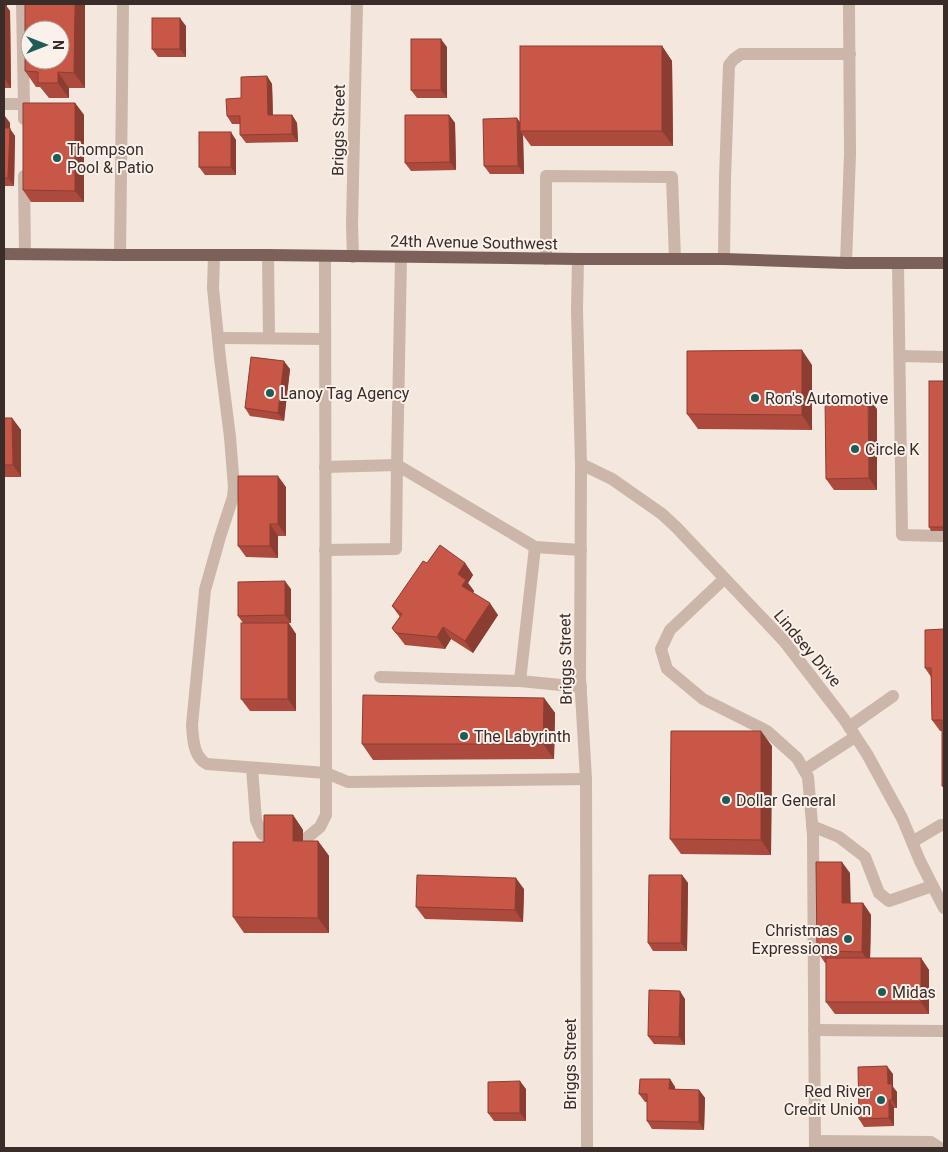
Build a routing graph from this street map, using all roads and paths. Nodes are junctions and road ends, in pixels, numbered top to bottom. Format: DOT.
graph roads {
  1 [pos="22,4"];
  2 [pos="124,4"];
  3 [pos="357,4"];
  4 [pos="850,4"];
  5 [pos="850,54"];
  6 [pos="4,104"];
  7 [pos="24,104"];
  8 [pos="24,132"];
  9 [pos="24,160"];
  10 [pos="4,254"];
  11 [pos="25,254"];
  12 [pos="120,256"];
  13 [pos="214,256"];
  14 [pos="268,256"];
  15 [pos="324,257"];
  16 [pos="353,257"];
  17 [pos="401,258"];
  18 [pos="546,259"];
  19 [pos="675,259"];
  20 [pos="724,259"];
  21 [pos="578,260"];
  22 [pos="846,262"];
  23 [pos="898,263"];
  24 [pos="944,263"];
  25 [pos="218,338"];
  26 [pos="269,338"];
  27 [pos="324,339"];
  28 [pos="900,356"];
  29 [pos="944,357"];
  30 [pos="581,464"];
  31 [pos="398,465"];
  32 [pos="325,467"];
  33 [pos="944,536"];
  34 [pos="535,547"];
  35 [pos="325,550"];
  36 [pos="581,550"];
  37 [pos="724,579"];
  38 [pos="380,677"];
  39 [pos="520,682"];
  40 [pos="581,687"];
  41 [pos="893,696"];
  42 [pos="852,732"];
  43 [pos="252,768"];
  44 [pos="804,770"];
  45 [pos="326,773"];
  46 [pos="586,779"];
  47 [pos="944,825"];
  48 [pos="812,826"];
  49 [pos="303,841"];
  50 [pos="275,842"];
  51 [pos="912,842"];
  52 [pos="932,886"];
  53 [pos="944,908"];
  54 [pos="814,1030"];
  55 [pos="944,1030"];
  56 [pos="815,1145"];
  57 [pos="587,1148"];
  58 [pos="940,1148"];
  1 -- 7 [label="street"];
  2 -- 12 [label="street"];
  3 -- 16 [label="street, Briggs Street"];
  4 -- 5 [label="street"];
  5 -- 20 [label="street"];
  5 -- 22 [label="street"];
  6 -- 7 [label="street"];
  7 -- 8 [label="street"];
  9 -- 11 [label="street"];
  10 -- 11 [label="main road, 24th Avenue Southwest"];
  11 -- 12 [label="main road, 24th Avenue Southwest"];
  12 -- 13 [label="main road, 24th Avenue Southwest"];
  13 -- 14 [label="main road, 24th Avenue Southwest"];
  13 -- 25 [label="street"];
  14 -- 15 [label="main road, 24th Avenue Southwest"];
  14 -- 26 [label="street"];
  15 -- 16 [label="main road, 24th Avenue Southwest"];
  15 -- 27 [label="street"];
  16 -- 17 [label="main road, 24th Avenue Southwest"];
  17 -- 18 [label="main road, 24th Avenue Southwest"];
  17 -- 31 [label="street"];
  18 -- 19 [label="street"];
  18 -- 21 [label="main road, 24th Avenue Southwest"];
  19 -- 20 [label="main road, 24th Avenue Southwest"];
  19 -- 21 [label="main road, 24th Avenue Southwest"];
  20 -- 22 [label="main road, 24th Avenue Southwest"];
  21 -- 30 [label="street, Briggs Street"];
  22 -- 23 [label="main road, 24th Avenue Southwest"];
  23 -- 24 [label="main road, 24th Avenue Southwest"];
  23 -- 28 [label="street"];
  25 -- 26 [label="street"];
  25 -- 43 [label="street"];
  26 -- 27 [label="street"];
  27 -- 32 [label="street"];
  28 -- 29 [label="street"];
  28 -- 33 [label="street"];
  30 -- 36 [label="street, Briggs Street"];
  30 -- 37 [label="street, Lindsey Drive"];
  31 -- 32 [label="street"];
  31 -- 34 [label="street"];
  31 -- 35 [label="street"];
  32 -- 35 [label="street"];
  34 -- 36 [label="street"];
  34 -- 39 [label="street"];
  35 -- 45 [label="street"];
  36 -- 40 [label="street, Briggs Street"];
  37 -- 42 [label="street, Lindsey Drive"];
  37 -- 44 [label="street"];
  38 -- 39 [label="street"];
  39 -- 40 [label="street"];
  40 -- 46 [label="street, Briggs Street"];
  41 -- 42 [label="street"];
  42 -- 44 [label="street"];
  42 -- 51 [label="street, Lindsey Drive"];
  43 -- 45 [label="street"];
  43 -- 50 [label="street"];
  44 -- 48 [label="street"];
  45 -- 46 [label="street"];
  45 -- 49 [label="street"];
  46 -- 57 [label="street, Briggs Street"];
  47 -- 51 [label="street"];
  48 -- 52 [label="street"];
  48 -- 54 [label="street"];
  51 -- 52 [label="street, Lindsey Drive"];
  52 -- 53 [label="street, Lindsey Drive"];
  54 -- 55 [label="street"];
  54 -- 56 [label="street"];
  56 -- 58 [label="street"];
}
